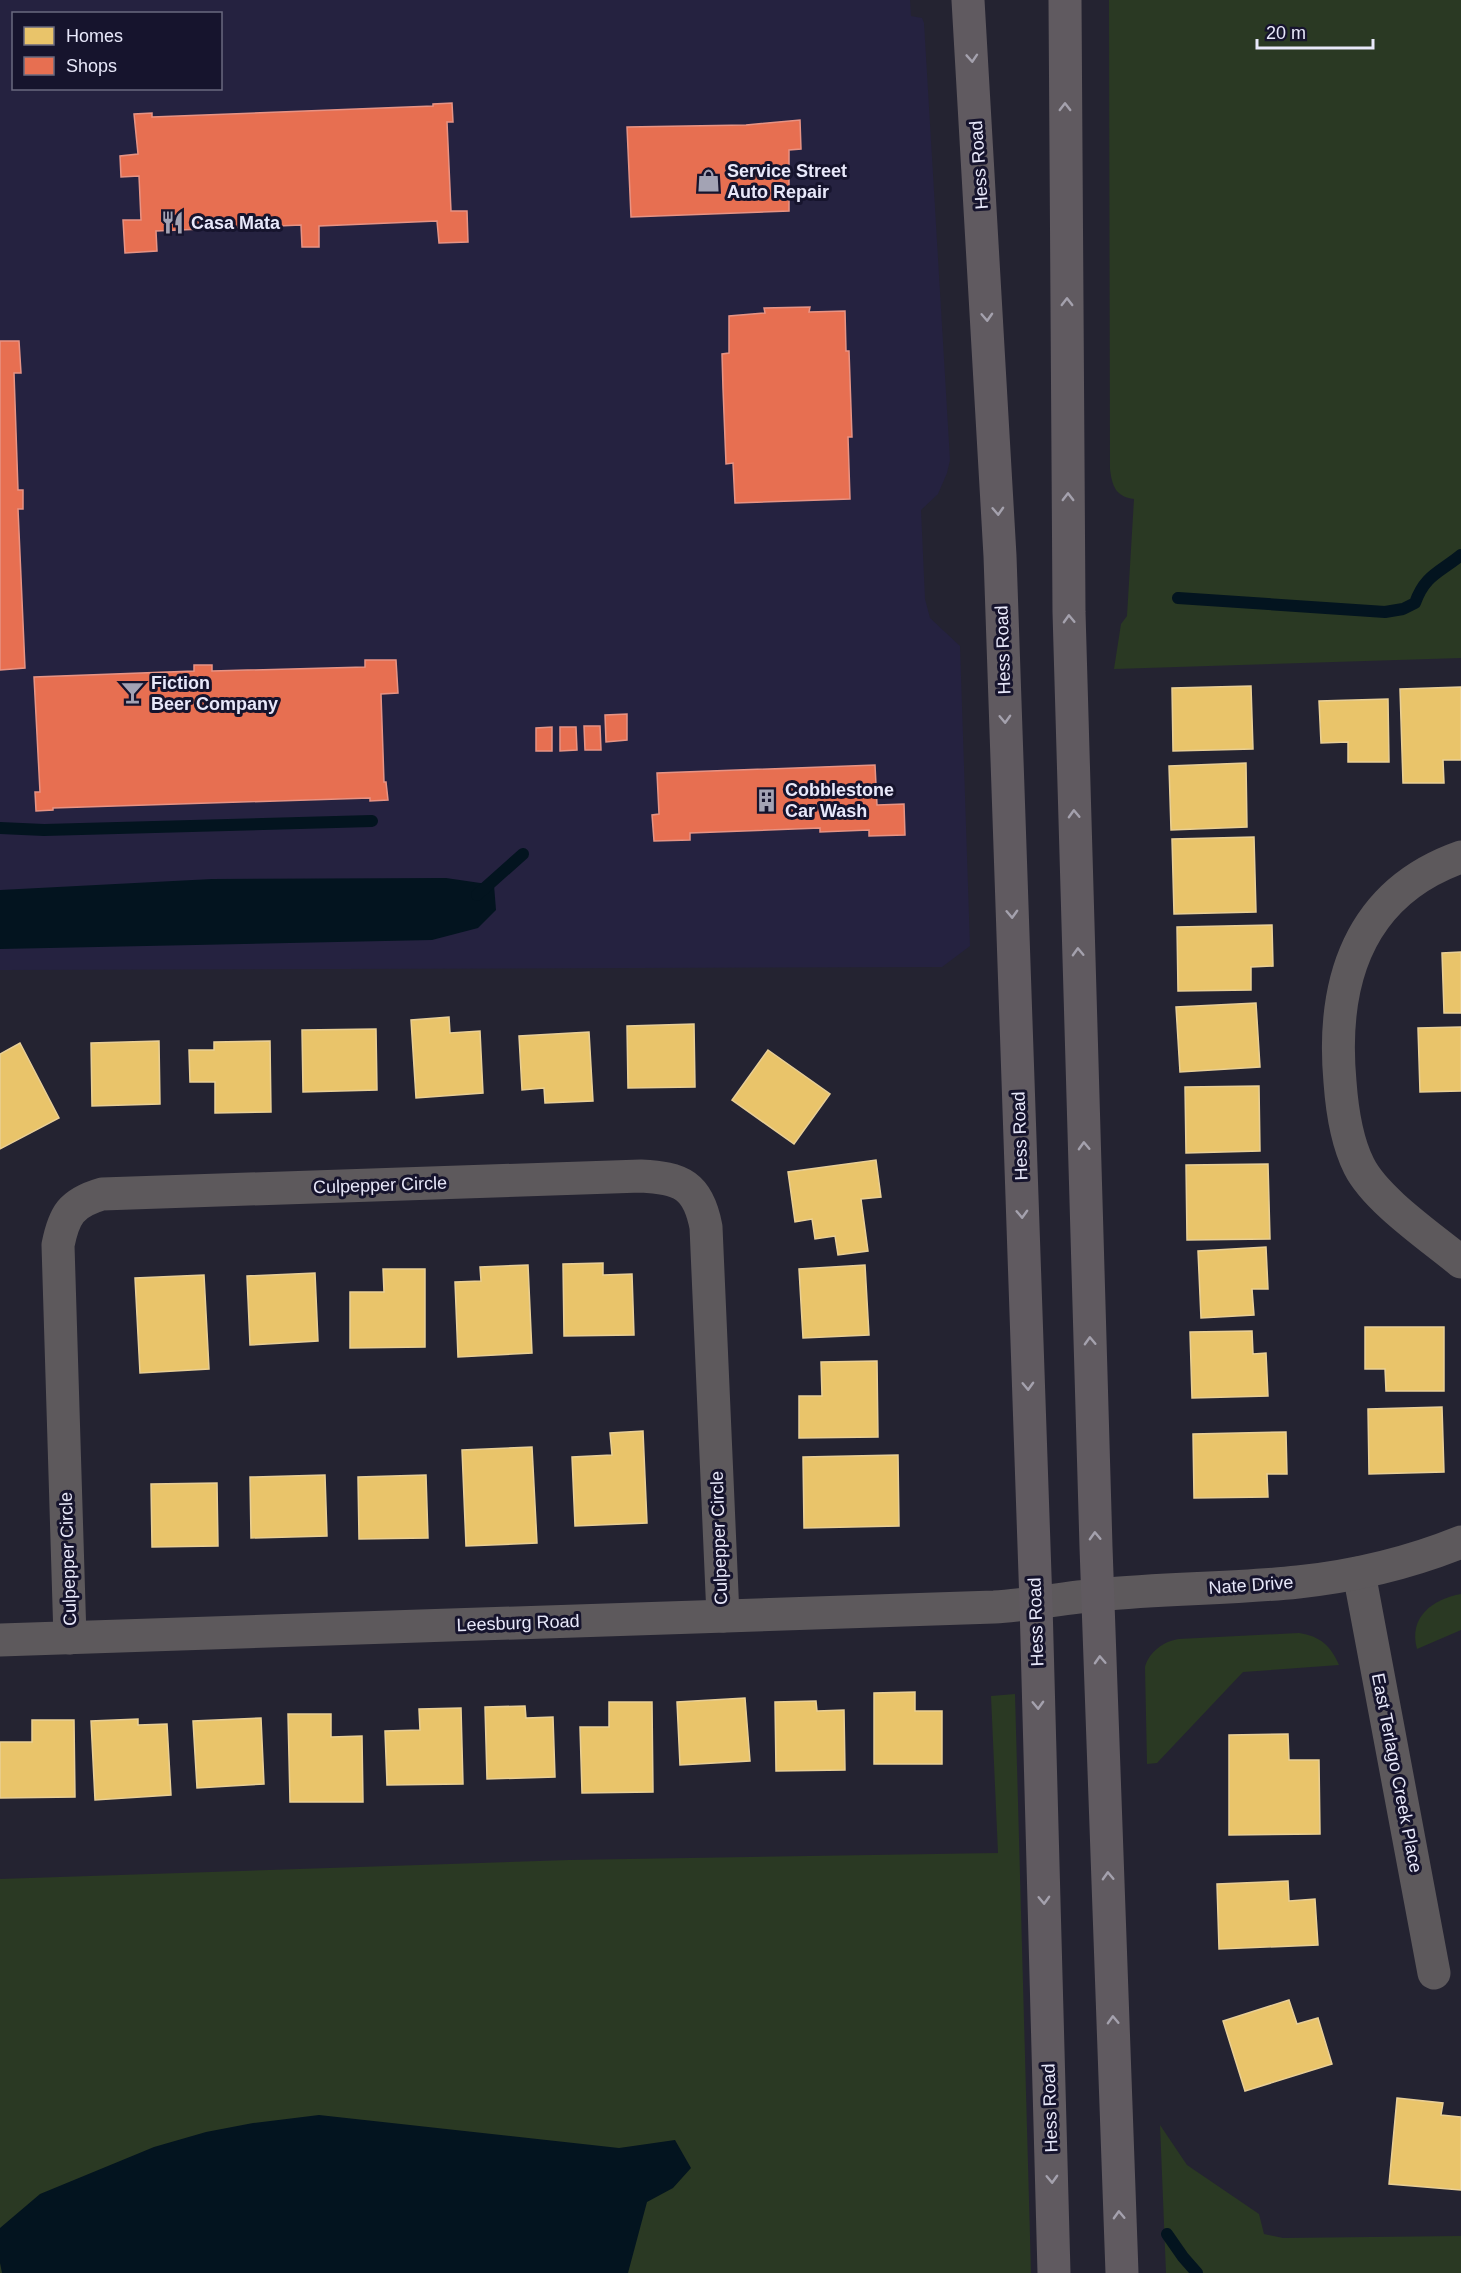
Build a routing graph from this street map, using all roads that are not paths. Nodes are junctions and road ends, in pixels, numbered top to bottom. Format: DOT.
graph roads {
  1 [pos="968,0"];
  2 [pos="1065,0"];
  3 [pos="1461,857"];
  4 [pos="1461,1262"];
  5 [pos="1461,1542"];
  6 [pos="1359,1573"];
  7 [pos="1097,1595"];
  8 [pos="1036,1604"];
  9 [pos="723,1616"];
  10 [pos="70,1638"];
  11 [pos="0,1640"];
  12 [pos="1434,1973"];
  13 [pos="1054,2273"];
  14 [pos="1122,2273"];
  1 -- 8 [label="main road, Hess Road, one-way"];
  7 -- 2 [label="main road, one-way"];
  3 -- 4 [label="street"];
  5 -- 6 [label="street, Nate Drive"];
  6 -- 7 [label="street, Nate Drive"];
  6 -- 12 [label="street, East Terlago Creek Place"];
  7 -- 8 [label="street, Nate Drive"];
  14 -- 7 [label="main road, one-way"];
  8 -- 9 [label="street, Leesburg Road"];
  8 -- 13 [label="main road, Hess Road, one-way"];
  9 -- 10 [label="street, Leesburg Road"];
  9 -- 10 [label="street, Culpepper Circle"];
  10 -- 11 [label="street, Leesburg Road"];
}
